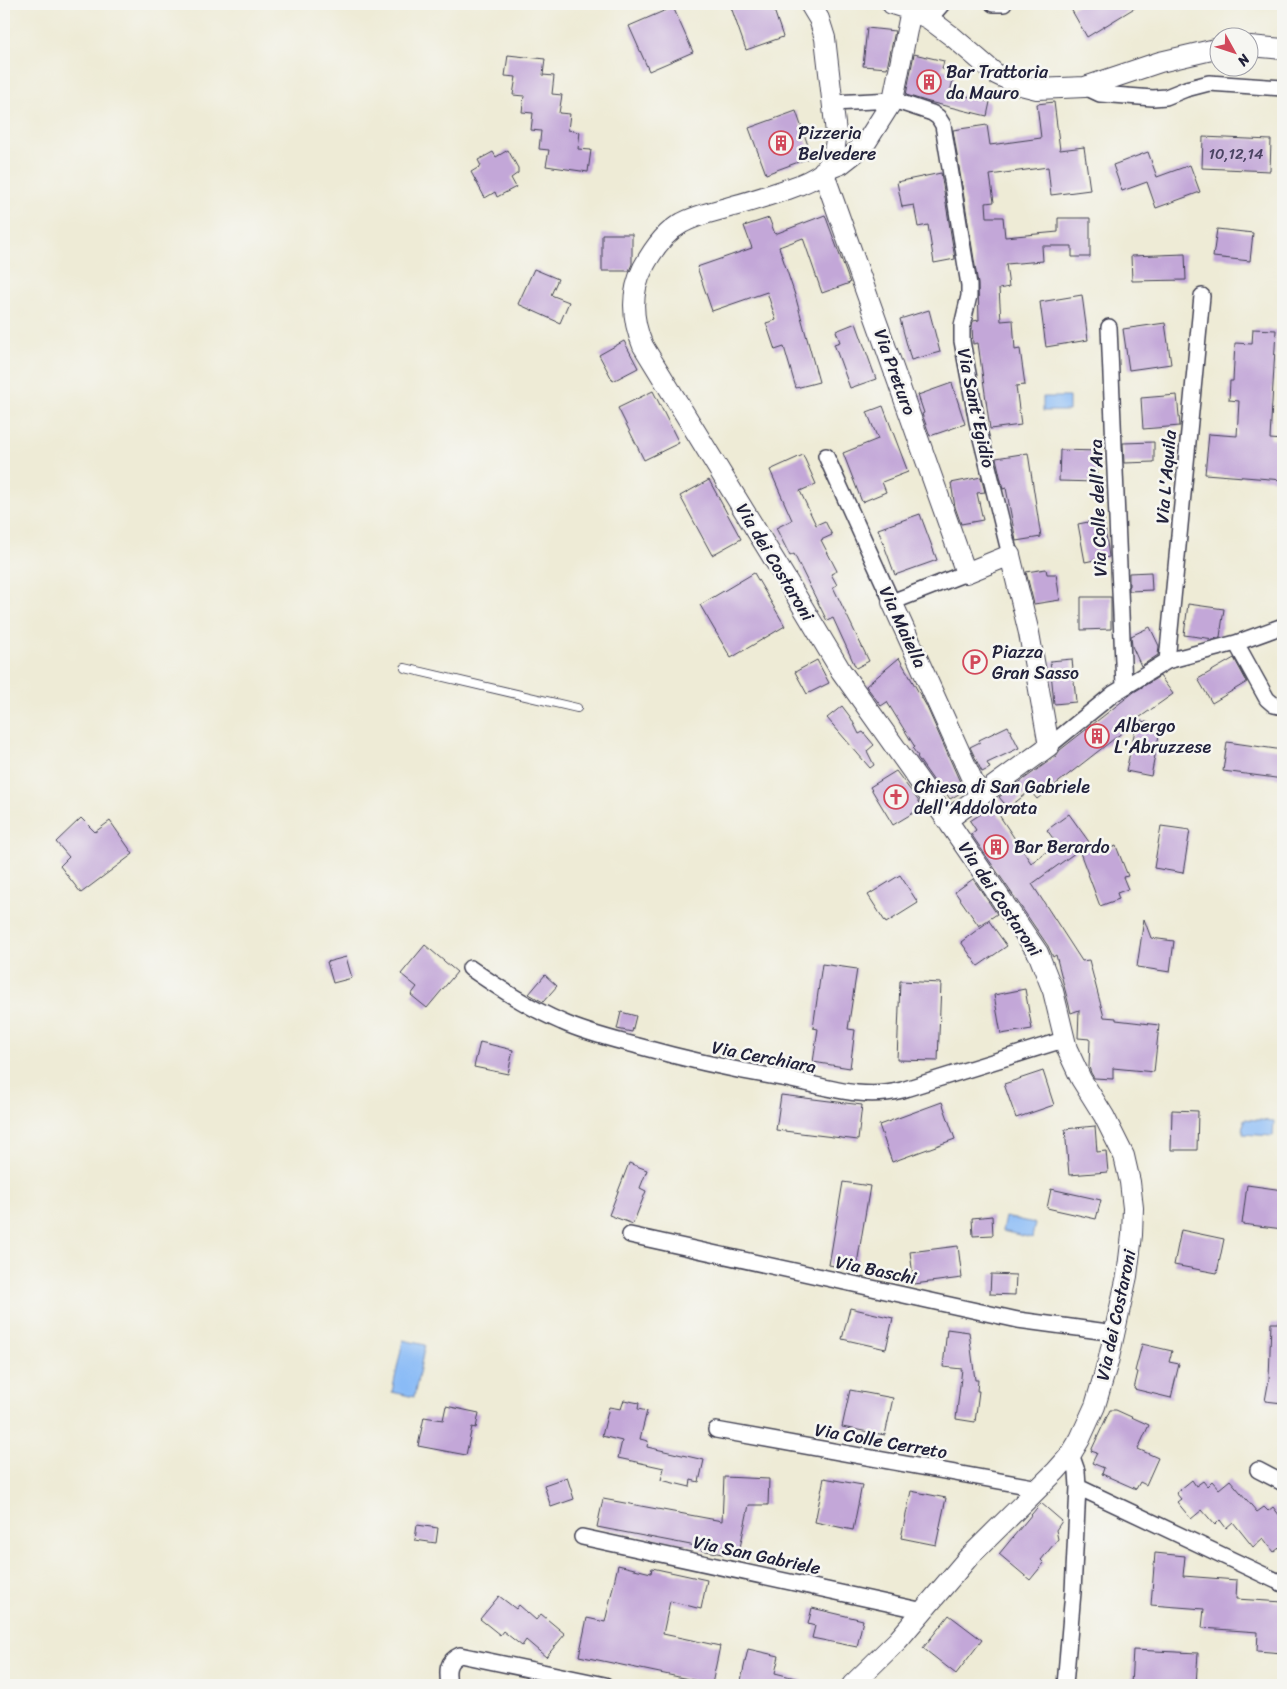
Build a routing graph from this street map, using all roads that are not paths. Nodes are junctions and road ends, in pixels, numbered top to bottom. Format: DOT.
graph roads {
  1 [pos="810,4"];
  2 [pos="892,4"];
  3 [pos="942,4"];
  4 [pos="993,4"];
  5 [pos="1004,4"];
  6 [pos="920,14"];
  7 [pos="1260,47"];
  8 [pos="1283,49"];
  9 [pos="1210,50"];
  10 [pos="1085,87"];
  11 [pos="1283,88"];
  12 [pos="893,100"];
  13 [pos="832,103"];
  14 [pos="823,171"];
  15 [pos="1202,296"];
  16 [pos="1109,327"];
  17 [pos="826,456"];
  18 [pos="1010,555"];
  19 [pos="966,572"];
  20 [pos="892,602"];
  21 [pos="1283,626"];
  22 [pos="1236,643"];
  23 [pos="1167,661"];
  24 [pos="405,668"];
  25 [pos="1124,686"];
  26 [pos="1283,707"];
  27 [pos="577,708"];
  28 [pos="1049,746"];
  29 [pos="980,797"];
  30 [pos="947,820"];
  31 [pos="470,968"];
  32 [pos="1064,1040"];
  33 [pos="630,1235"];
  34 [pos="1115,1334"];
  35 [pos="716,1430"];
  36 [pos="1071,1454"];
  37 [pos="1258,1470"];
  38 [pos="1283,1483"];
  39 [pos="1078,1487"];
  40 [pos="1039,1488"];
  41 [pos="582,1537"];
  42 [pos="1283,1584"];
  43 [pos="924,1610"];
  44 [pos="550,1680"];
  45 [pos="449,1685"];
  46 [pos="606,1685"];
  47 [pos="852,1685"];
  48 [pos="1065,1685"];
  1 -- 13 [label="street"];
  2 -- 6 [label="street"];
  3 -- 6 [label="street"];
  4 -- 5 [label="street"];
  6 -- 10 [label="street"];
  6 -- 12 [label="street"];
  7 -- 8 [label="street"];
  9 -- 10 [label="street"];
  10 -- 11 [label="street"];
  12 -- 13 [label="street"];
  12 -- 14 [label="street"];
  12 -- 18 [label="street, Via Sant'Egidio"];
  13 -- 14 [label="street"];
  14 -- 19 [label="street, Via Preturo"];
  14 -- 30 [label="street, Via dei Costaroni"];
  15 -- 23 [label="street, Via L'Aquila"];
  16 -- 25 [label="street, Via Colle dell'Ara"];
  17 -- 20 [label="street, Via Maiella"];
  18 -- 19 [label="street"];
  18 -- 28 [label="street, Via Sant'Egidio"];
  19 -- 20 [label="street"];
  20 -- 29 [label="street, Via Maiella"];
  21 -- 22 [label="street"];
  22 -- 23 [label="street"];
  22 -- 26 [label="street"];
  23 -- 25 [label="street"];
  24 -- 27 [label="lane"];
  25 -- 28 [label="street"];
  28 -- 29 [label="street"];
  29 -- 30 [label="street"];
  30 -- 32 [label="street, Via dei Costaroni"];
  31 -- 32 [label="street, Via Cerchiara"];
  32 -- 34 [label="street, Via dei Costaroni"];
  33 -- 34 [label="street, Via Baschi"];
  34 -- 36 [label="street, Via dei Costaroni"];
  35 -- 40 [label="street, Via Colle Cerreto"];
  36 -- 39 [label="street"];
  36 -- 40 [label="street, Via dei Costaroni"];
  37 -- 38 [label="street"];
  39 -- 42 [label="street"];
  39 -- 48 [label="street"];
  40 -- 43 [label="street, Via dei Costaroni"];
  41 -- 43 [label="street, Via San Gabriele"];
  43 -- 47 [label="street, Via dei Costaroni"];
  44 -- 45 [label="street"];
  44 -- 46 [label="street"];
}
